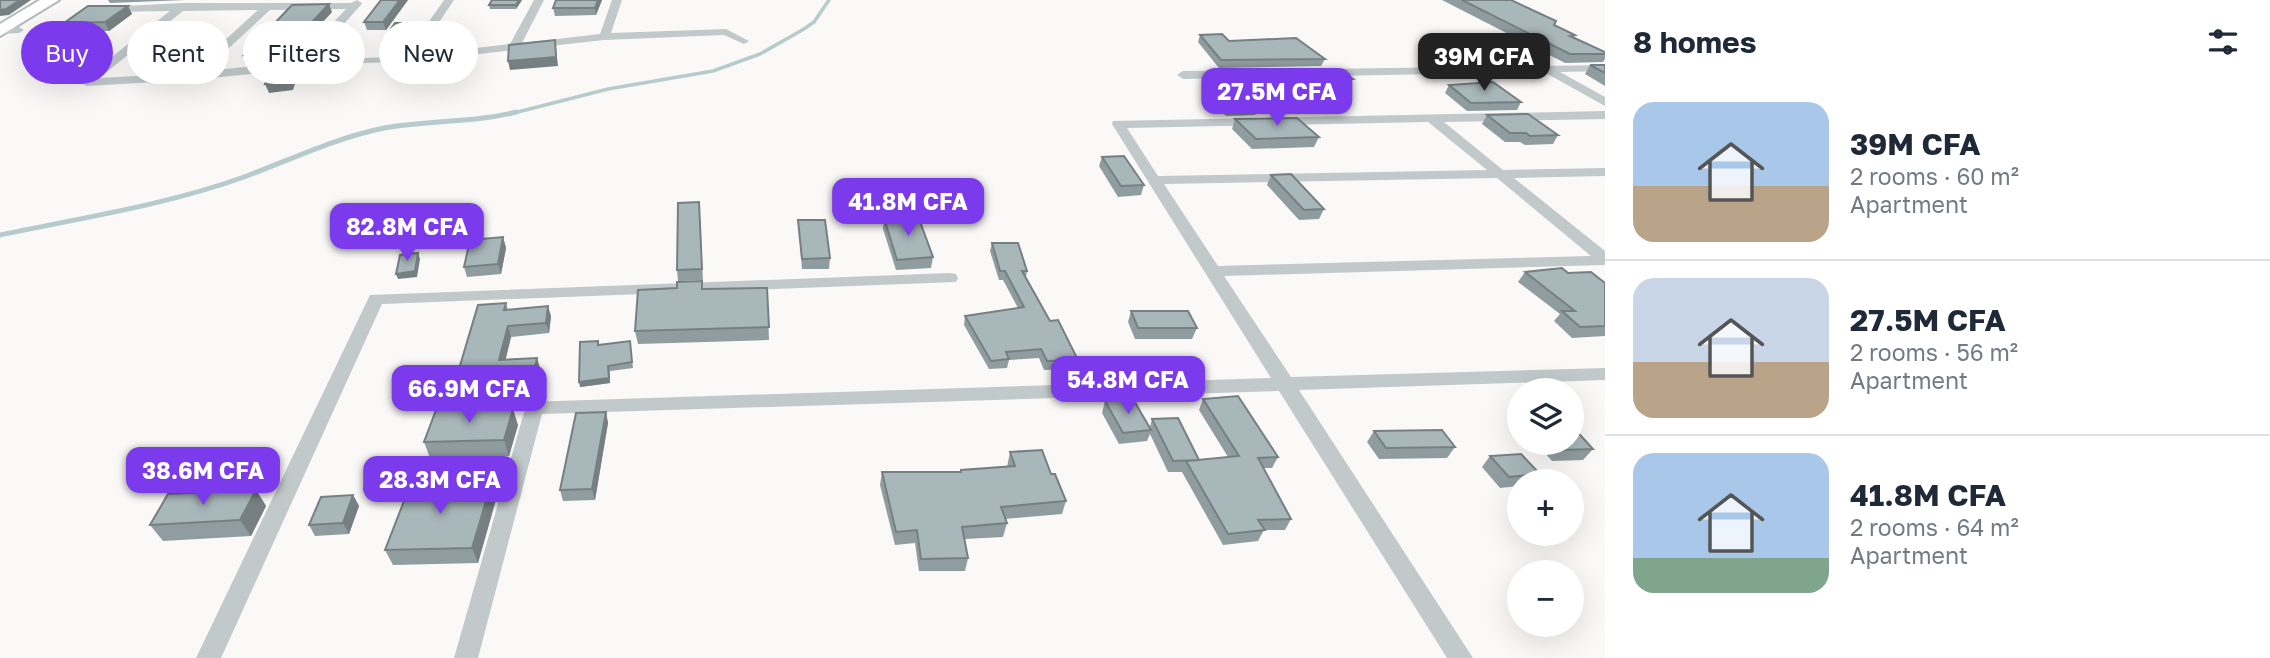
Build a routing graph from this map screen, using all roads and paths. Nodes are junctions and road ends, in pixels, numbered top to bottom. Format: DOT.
graph roads {
  1 [pos="51,0"];
  2 [pos="191,0"];
  3 [pos="449,0"];
  4 [pos="539,0"];
  5 [pos="617,0"];
  6 [pos="272,3"];
  7 [pos="357,3"];
  8 [pos="181,8"];
  9 [pos="93,9"];
  10 [pos="164,21"];
  11 [pos="340,21"];
  12 [pos="434,21"];
  13 [pos="19,30"];
  14 [pos="0,31"];
  15 [pos="604,37"];
  16 [pos="744,41"];
  17 [pos="229,42"];
  18 [pos="513,49"];
  19 [pos="127,50"];
  20 [pos="478,52"];
  21 [pos="1605,68"];
  22 [pos="1546,69"];
  23 [pos="1183,75"];
  24 [pos="127,80"];
  25 [pos="1605,102"];
  26 [pos="1605,115"];
  27 [pos="1431,118"];
  28 [pos="1605,172"];
  29 [pos="1500,174"];
  30 [pos="1154,180"];
  31 [pos="1605,260"];
  32 [pos="1212,271"];
  33 [pos="950,278"];
  34 [pos="1605,374"];
  35 [pos="1286,384"];
  36 [pos="208,658"];
  37 [pos="466,658"];
  38 [pos="1461,658"];
  1 -- 14 [label="street"];
  2 -- 8 [label="street"];
  3 -- 12 [label="street"];
  4 -- 18 [label="street"];
  5 -- 15 [label="street"];
  6 -- 7 [label="street"];
  6 -- 8 [label="street"];
  6 -- 17 [label="street"];
  7 -- 11 [label="street"];
  8 -- 9 [label="street"];
  8 -- 10 [label="street"];
  13 -- 14 [label="street"];
  15 -- 16 [label="street"];
  15 -- 18 [label="street"];
  18 -- 20 [label="street"];
  19 -- 24 [label="street"];
  21 -- 22 [label="street"];
  22 -- 23 [label="street"];
  22 -- 25 [label="street"];
  26 -- 27 [label="street"];
  27 -- 29 [label="street"];
  27 -- 30 [label="street"];
  28 -- 29 [label="street"];
  29 -- 30 [label="street"];
  29 -- 31 [label="street"];
  30 -- 32 [label="street"];
  31 -- 32 [label="street"];
  32 -- 35 [label="street"];
  33 -- 36 [label="street"];
  34 -- 35 [label="street"];
  35 -- 37 [label="street"];
  35 -- 38 [label="street"];
}
